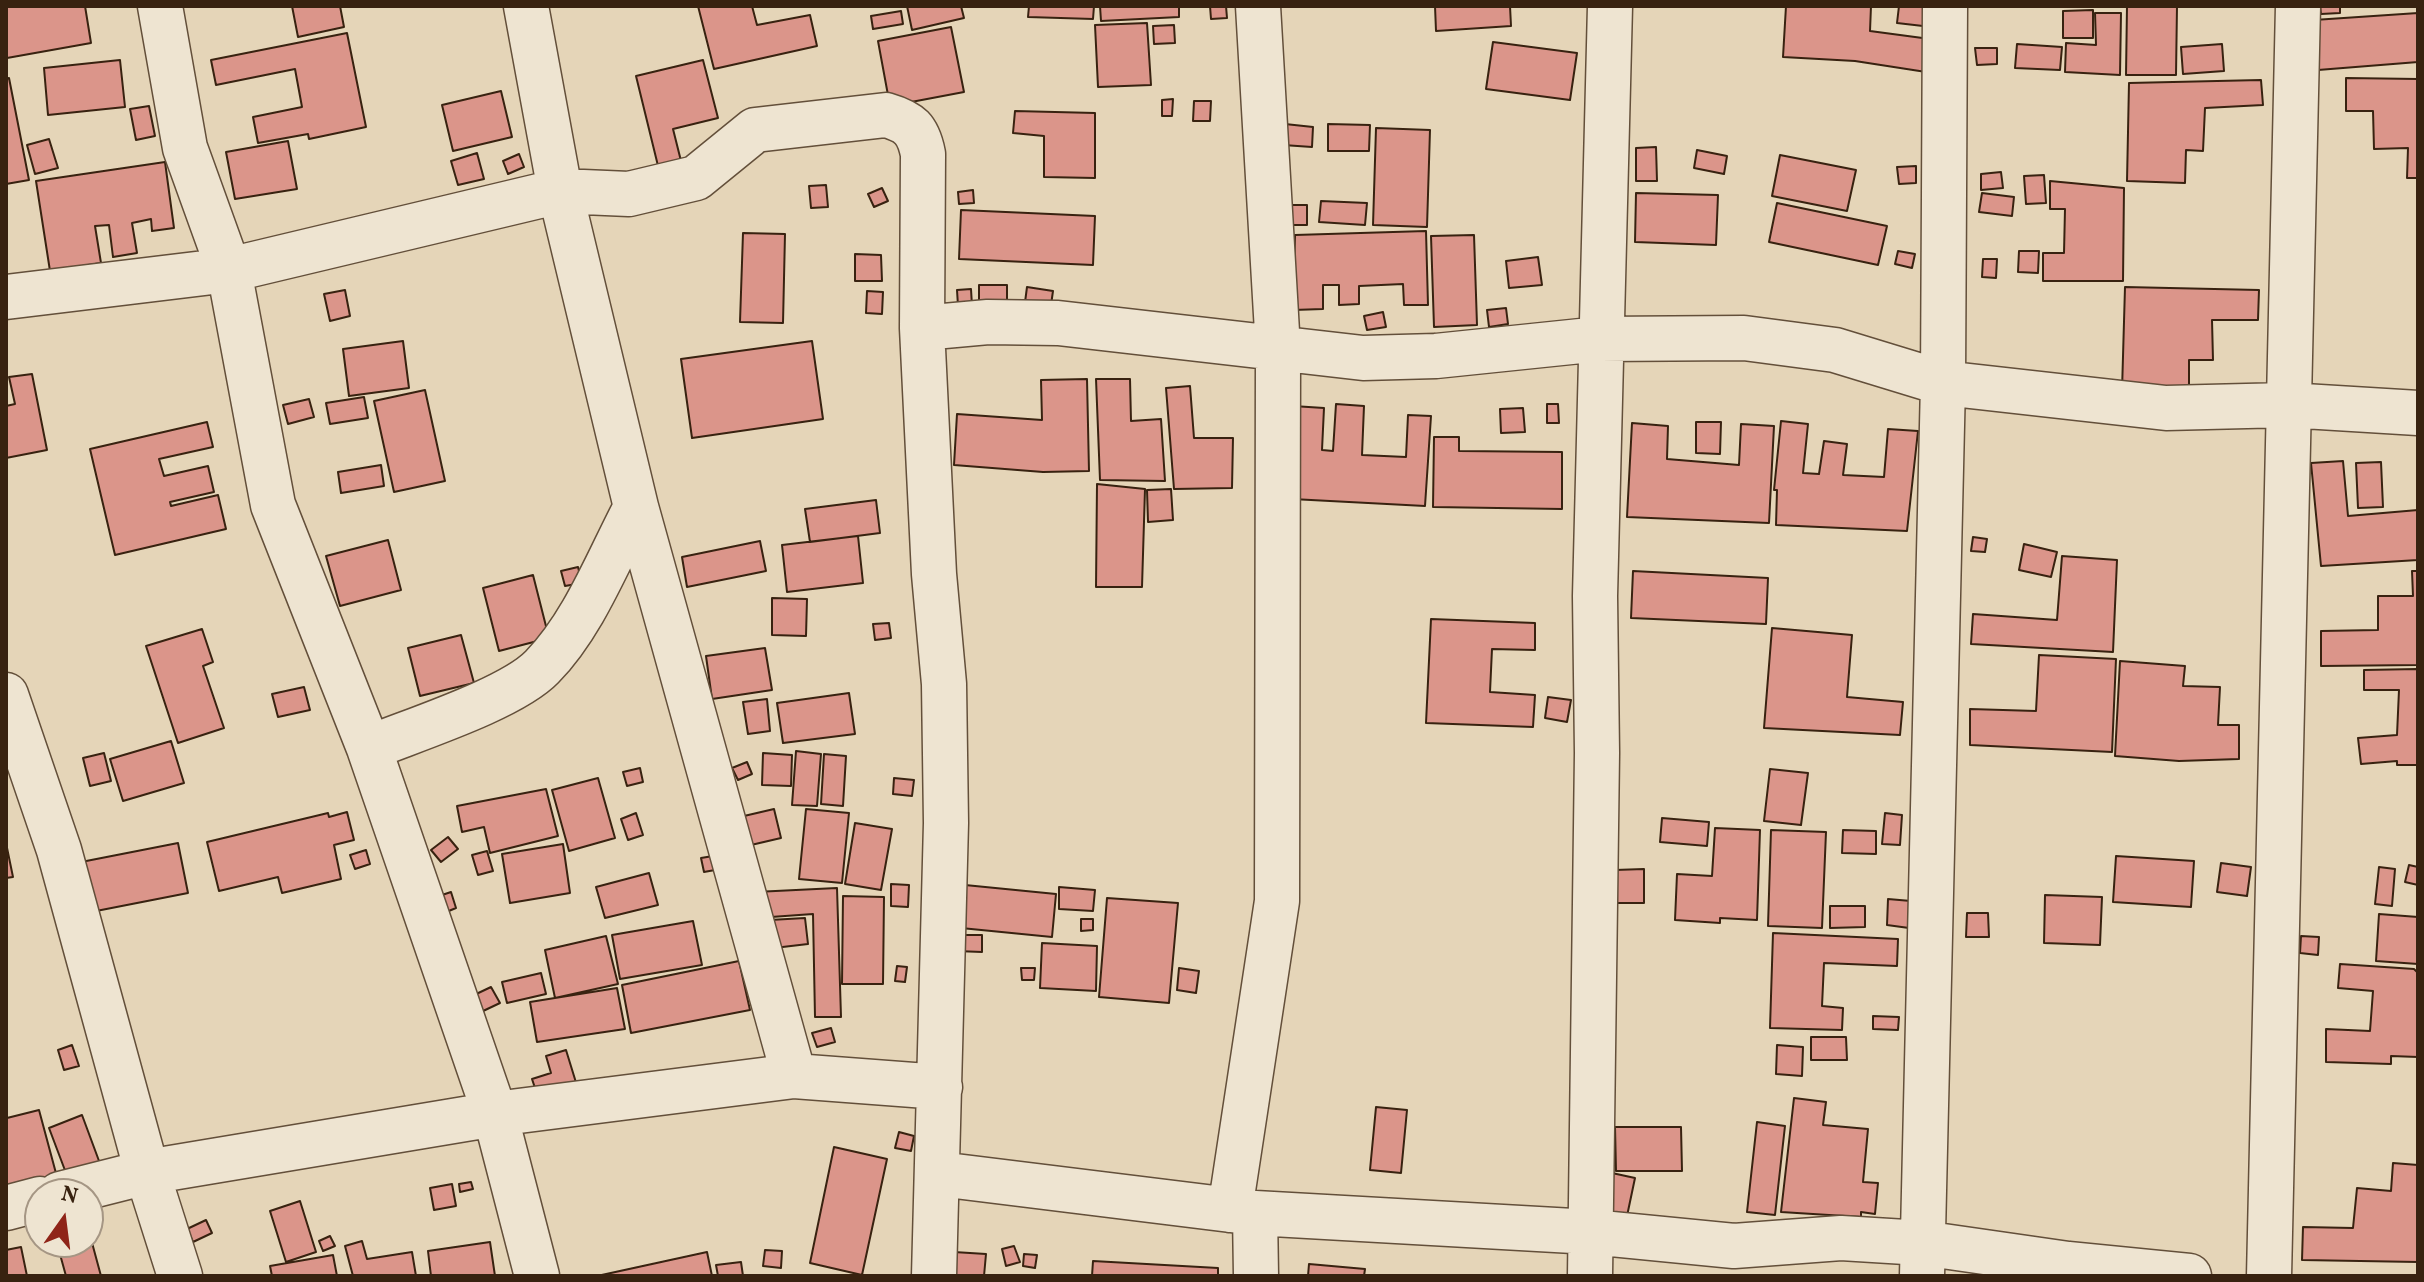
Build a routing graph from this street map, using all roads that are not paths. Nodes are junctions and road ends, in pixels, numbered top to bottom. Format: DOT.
graph roads {
  1 [pos="160,6"];
  2 [pos="526,6"];
  3 [pos="1258,6"];
  4 [pos="1610,6"];
  5 [pos="1945,6"];
  6 [pos="2298,6"];
  7 [pos="560,191"];
  8 [pos="229,270"];
  9 [pos="6,297"];
  10 [pos="922,328"];
  11 [pos="1600,339"];
  12 [pos="1278,349"];
  13 [pos="1943,383"];
  14 [pos="2287,405"];
  15 [pos="2418,413"];
  16 [pos="636,507"];
  17 [pos="6,695"];
  18 [pos="369,748"];
  19 [pos="794,1076"];
  20 [pos="940,1087"];
  21 [pos="495,1114"];
  22 [pos="147,1172"];
  23 [pos="939,1174"];
  24 [pos="104,1183"];
  25 [pos="1243,1211"];
  26 [pos="1591,1232"];
  27 [pos="1922,1260"];
  28 [pos="180,1276"];
  29 [pos="537,1276"];
  30 [pos="934,1276"];
  31 [pos="1256,1276"];
  32 [pos="1590,1276"];
  33 [pos="2189,1276"];
  34 [pos="2269,1276"];
  1 -- 8 [label="street"];
  2 -- 7 [label="street"];
  3 -- 12 [label="street"];
  4 -- 11 [label="street"];
  5 -- 13 [label="street"];
  6 -- 14 [label="street"];
  7 -- 8 [label="street"];
  7 -- 10 [label="street"];
  7 -- 16 [label="street"];
  8 -- 9 [label="street"];
  8 -- 18 [label="street"];
  10 -- 12 [label="street"];
  10 -- 20 [label="street"];
  11 -- 12 [label="street"];
  11 -- 13 [label="street"];
  11 -- 26 [label="street"];
  12 -- 25 [label="street"];
  13 -- 14 [label="street"];
  13 -- 27 [label="street"];
  14 -- 15 [label="street"];
  14 -- 34 [label="street"];
  16 -- 18 [label="street"];
  16 -- 19 [label="street"];
  17 -- 22 [label="street"];
  18 -- 21 [label="street"];
  19 -- 20 [label="street"];
  19 -- 21 [label="street"];
  20 -- 23 [label="street"];
  21 -- 22 [label="street"];
  21 -- 29 [label="street"];
  22 -- 24 [label="street"];
  22 -- 28 [label="street"];
  23 -- 25 [label="street"];
  23 -- 30 [label="street"];
  25 -- 26 [label="street"];
  25 -- 31 [label="street"];
  26 -- 27 [label="street"];
  26 -- 32 [label="street"];
  27 -- 33 [label="street"];
}
